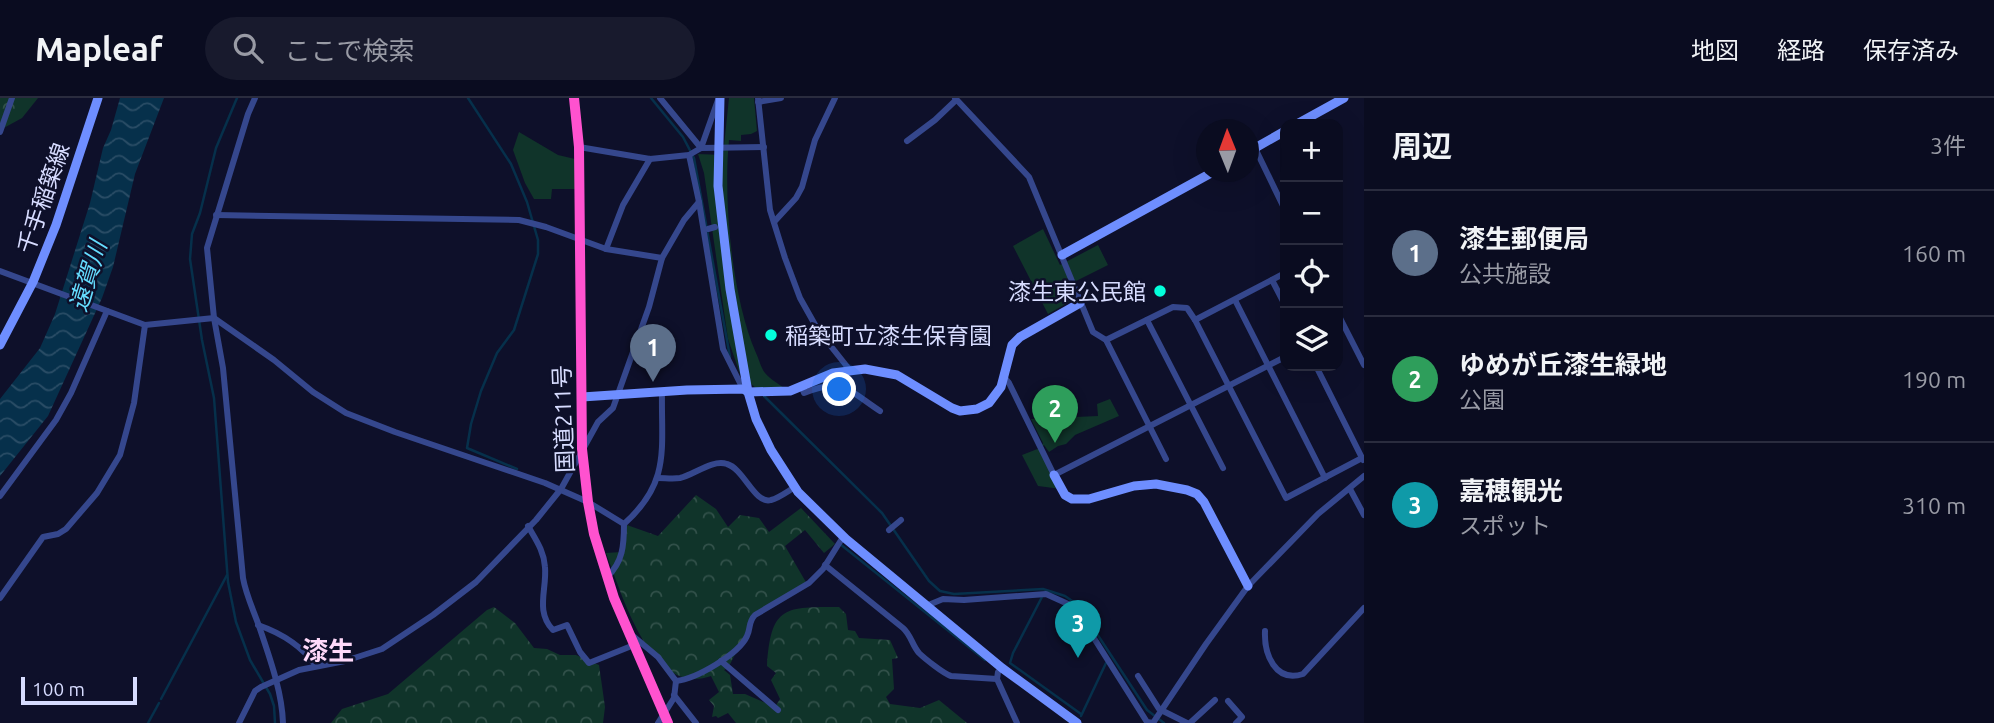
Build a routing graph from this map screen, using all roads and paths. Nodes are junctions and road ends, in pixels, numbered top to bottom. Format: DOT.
graph roads {
  1 [pos="12,98"];
  2 [pos="98,98"];
  3 [pos="255,98"];
  4 [pos="574,98"];
  5 [pos="660,98"];
  6 [pos="720,98"];
  7 [pos="781,98"];
  8 [pos="835,98"];
  9 [pos="1344,98"];
  10 [pos="955,99"];
  11 [pos="758,100"];
  12 [pos="1306,119"];
  13 [pos="0,132"];
  14 [pos="1280,134"];
  15 [pos="907,141"];
  16 [pos="764,146"];
  17 [pos="1259,146"];
  18 [pos="718,147"];
  19 [pos="579,148"];
  20 [pos="701,148"];
  21 [pos="689,155"];
  22 [pos="650,159"];
  23 [pos="1259,163"];
  24 [pos="1196,181"];
  25 [pos="1280,201"];
  26 [pos="699,202"];
  27 [pos="216,215"];
  28 [pos="774,222"];
  29 [pos="581,241"];
  30 [pos="606,249"];
  31 [pos="1062,255"];
  32 [pos="662,258"];
  33 [pos="0,271"];
  34 [pos="1280,276"];
  35 [pos="1272,280"];
  36 [pos="36,283"];
  37 [pos="1280,295"];
  38 [pos="1235,300"];
  39 [pos="1080,303"];
  40 [pos="104,310"];
  41 [pos="214,318"];
  42 [pos="1147,320"];
  43 [pos="1195,320"];
  44 [pos="145,325"];
  45 [pos="1343,332"];
  46 [pos="1106,340"];
  47 [pos="0,345"];
  48 [pos="1280,360"];
  49 [pos="1364,365"];
  50 [pos="1269,366"];
  51 [pos="849,369"];
  52 [pos="1318,371"];
  53 [pos="1004,377"];
  54 [pos="1229,386"];
  55 [pos="802,387"];
  56 [pos="662,391"];
  57 [pos="745,391"];
  58 [pos="619,394"];
  59 [pos="582,397"];
  60 [pos="1191,405"];
  61 [pos="880,411"];
  62 [pos="1149,427"];
  63 [pos="582,449"];
  64 [pos="1166,459"];
  65 [pos="1363,460"];
  66 [pos="1223,468"];
  67 [pos="1054,475"];
  68 [pos="1364,476"];
  69 [pos="658,478"];
  70 [pos="1325,478"];
  71 [pos="795,487"];
  72 [pos="561,489"];
  73 [pos="1350,489"];
  74 [pos="0,496"];
  75 [pos="587,502"];
  76 [pos="1364,515"];
  77 [pos="901,520"];
  78 [pos="624,524"];
  79 [pos="528,526"];
  80 [pos="889,530"];
  81 [pos="843,537"];
  82 [pos="825,565"];
  83 [pos="607,577"];
  84 [pos="1248,586"];
  85 [pos="0,598"];
  86 [pos="926,606"];
  87 [pos="1364,608"];
  88 [pos="258,625"];
  89 [pos="1265,631"];
  90 [pos="628,632"];
  91 [pos="634,645"];
  92 [pos="721,661"];
  93 [pos="316,666"];
  94 [pos="1002,668"];
  95 [pos="1138,676"];
  96 [pos="997,679"];
  97 [pos="275,680"];
  98 [pos="676,681"];
  99 [pos="674,695"];
  100 [pos="1214,700"];
  101 [pos="1228,701"];
  102 [pos="778,710"];
  103 [pos="1163,710"];
  104 [pos="663,720"];
  105 [pos="239,723"];
  106 [pos="284,723"];
  107 [pos="696,723"];
  108 [pos="1017,723"];
  109 [pos="1077,723"];
  110 [pos="1153,723"];
  111 [pos="1188,723"];
  112 [pos="1236,723"];
  1 -- 13 [label="street"];
  2 -- 36 [label="street, 千手稲築線"];
  3 -- 27 [label="street"];
  4 -- 19 [label="highway, 国道211号"];
  5 -- 20 [label="street"];
  6 -- 18 [label="street"];
  6 -- 20 [label="street"];
  7 -- 11 [label="street"];
  8 -- 28 [label="street"];
  9 -- 12 [label="street"];
  10 -- 15 [label="street"];
  10 -- 31 [label="street"];
  11 -- 16 [label="street"];
  14 -- 17 [label="street"];
  16 -- 18 [label="street"];
  16 -- 28 [label="street"];
  18 -- 20 [label="street"];
  18 -- 57 [label="street"];
  19 -- 22 [label="street"];
  19 -- 29 [label="highway, 国道211号"];
  20 -- 21 [label="street"];
  21 -- 22 [label="street"];
  21 -- 26 [label="street"];
  22 -- 30 [label="street"];
  23 -- 25 [label="street"];
  24 -- 31 [label="street"];
  26 -- 32 [label="street"];
  26 -- 57 [label="street"];
  27 -- 29 [label="street"];
  27 -- 41 [label="street"];
  28 -- 51 [label="street"];
  29 -- 30 [label="street"];
  29 -- 59 [label="highway, 国道211号"];
  30 -- 32 [label="street"];
  31 -- 39 [label="street"];
  32 -- 58 [label="street"];
  33 -- 36 [label="street"];
  34 -- 35 [label="street"];
  35 -- 37 [label="street"];
  35 -- 38 [label="street"];
  36 -- 40 [label="street"];
  36 -- 47 [label="street, 千手稲築線"];
  38 -- 43 [label="street"];
  38 -- 50 [label="street"];
  39 -- 46 [label="street"];
  39 -- 53 [label="street"];
  40 -- 44 [label="street"];
  40 -- 74 [label="street"];
  41 -- 44 [label="street"];
  41 -- 72 [label="street"];
  41 -- 88 [label="street"];
  42 -- 43 [label="street"];
  42 -- 46 [label="street"];
  42 -- 60 [label="street"];
  43 -- 54 [label="street"];
  44 -- 85 [label="street"];
  45 -- 49 [label="street"];
  46 -- 62 [label="street"];
  48 -- 50 [label="street"];
  50 -- 54 [label="street"];
  50 -- 70 [label="street"];
  51 -- 53 [label="street"];
  51 -- 55 [label="street"];
  52 -- 65 [label="street"];
  53 -- 67 [label="street"];
  54 -- 60 [label="street"];
  54 -- 70 [label="street"];
  55 -- 57 [label="street"];
  55 -- 61 [label="street"];
  56 -- 57 [label="street"];
  56 -- 58 [label="street"];
  56 -- 69 [label="street"];
  57 -- 71 [label="street"];
  58 -- 59 [label="street"];
  58 -- 63 [label="street"];
  59 -- 63 [label="highway, 国道211号"];
  60 -- 62 [label="street"];
  60 -- 66 [label="street"];
  62 -- 64 [label="street"];
  62 -- 67 [label="street"];
  63 -- 72 [label="street"];
  63 -- 75 [label="highway, 国道211号"];
  65 -- 70 [label="street"];
  67 -- 84 [label="street"];
  68 -- 73 [label="street"];
  69 -- 71 [label="street"];
  69 -- 78 [label="street"];
  71 -- 81 [label="street"];
  72 -- 75 [label="street"];
  72 -- 79 [label="street"];
  73 -- 76 [label="street"];
  73 -- 84 [label="street"];
  75 -- 78 [label="street"];
  75 -- 83 [label="highway, 国道211号"];
  77 -- 80 [label="street"];
  78 -- 83 [label="street"];
  79 -- 91 [label="street"];
  79 -- 93 [label="street"];
  81 -- 82 [label="street"];
  81 -- 86 [label="street"];
  82 -- 92 [label="street"];
  82 -- 96 [label="street"];
  83 -- 90 [label="highway, 国道211号"];
  84 -- 103 [label="street"];
  86 -- 94 [label="street"];
  86 -- 110 [label="street"];
  87 -- 89 [label="street"];
  88 -- 93 [label="street"];
  88 -- 97 [label="street"];
  90 -- 91 [label="highway, 国道211号"];
  90 -- 98 [label="street"];
  91 -- 104 [label="highway, 国道211号"];
  92 -- 98 [label="street"];
  92 -- 102 [label="street"];
  93 -- 97 [label="street"];
  94 -- 96 [label="street"];
  94 -- 109 [label="street"];
  95 -- 103 [label="street"];
  96 -- 108 [label="street"];
  97 -- 105 [label="street"];
  97 -- 106 [label="street"];
  98 -- 99 [label="street"];
  99 -- 104 [label="street"];
  99 -- 107 [label="street"];
  100 -- 111 [label="street"];
  101 -- 112 [label="street"];
  103 -- 110 [label="street"];
  103 -- 111 [label="street"];
}
